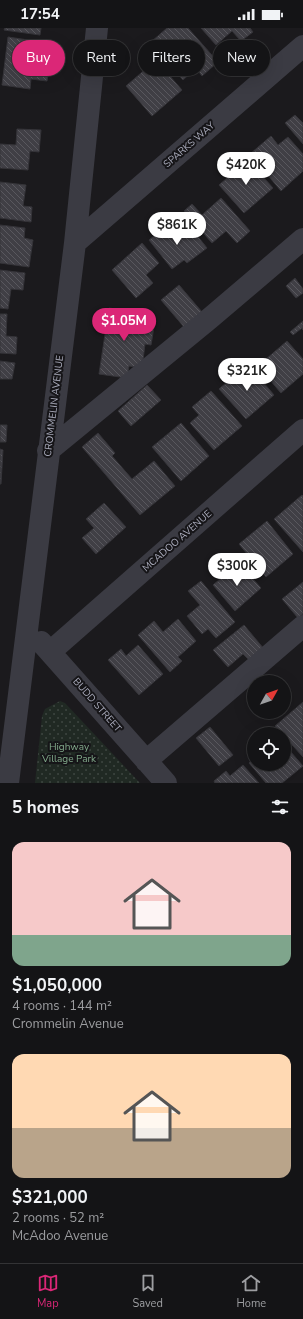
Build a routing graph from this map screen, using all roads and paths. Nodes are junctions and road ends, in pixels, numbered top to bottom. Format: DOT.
graph roads {
  1 [pos="97,28"];
  2 [pos="303,46"];
  3 [pos="303,239"];
  4 [pos="75,243"];
  5 [pos="303,430"];
  6 [pos="48,451"];
  7 [pos="303,626"];
  8 [pos="28,628"];
  9 [pos="50,652"];
  10 [pos="146,761"];
  11 [pos="8,783"];
  12 [pos="166,783"];
  1 -- 4 [label="street, CROMMELIN AVENUE"];
  2 -- 4 [label="street, SPARKS WAY"];
  3 -- 6 [label="street"];
  4 -- 6 [label="street, CROMMELIN AVENUE"];
  5 -- 9 [label="street, MCADOO AVENUE"];
  6 -- 8 [label="street, CROMMELIN AVENUE"];
  7 -- 10 [label="street"];
  8 -- 9 [label="street, BUDD STREET"];
  8 -- 11 [label="street, CROMMELIN AVENUE"];
  9 -- 10 [label="street, BUDD STREET"];
  10 -- 12 [label="street, BUDD STREET"];
}
